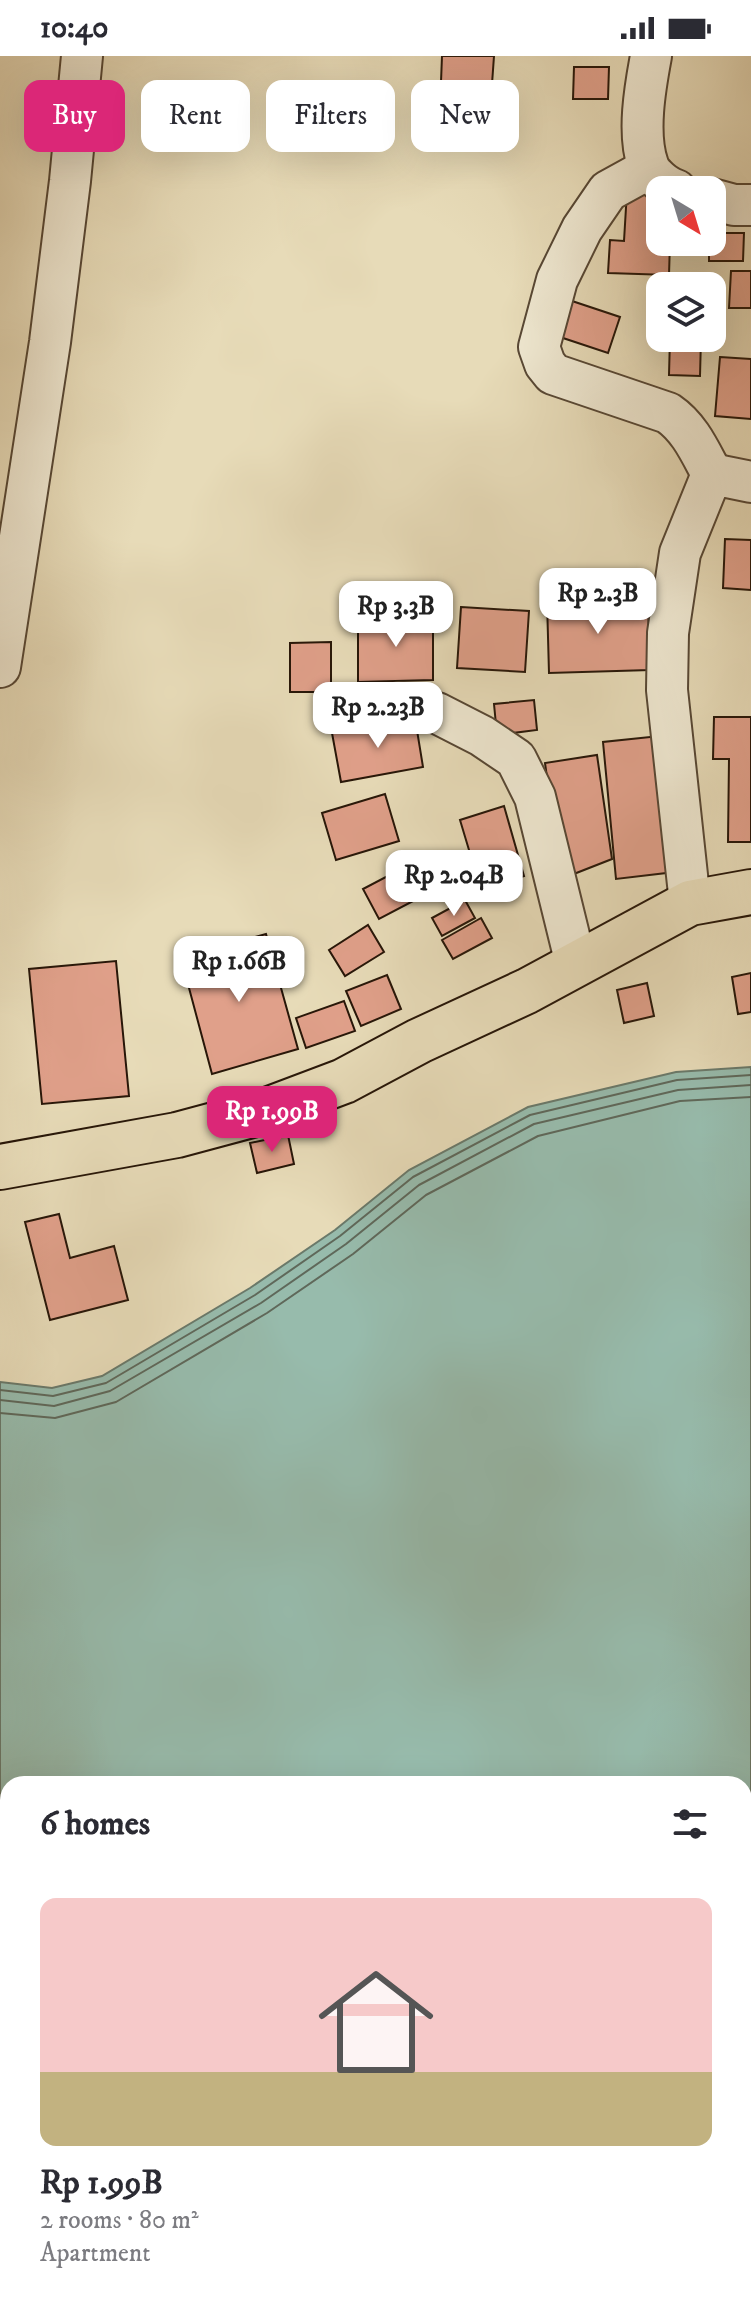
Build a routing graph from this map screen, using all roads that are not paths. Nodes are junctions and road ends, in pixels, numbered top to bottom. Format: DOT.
graph roads {
  1 [pos="82,56"];
  2 [pos="651,56"];
  3 [pos="661,176"];
  4 [pos="646,183"];
  5 [pos="726,203"];
  6 [pos="751,205"];
  7 [pos="712,474"];
  8 [pos="751,482"];
  9 [pos="0,667"];
  10 [pos="399,703"];
  11 [pos="751,892"];
  12 [pos="690,903"];
  13 [pos="576,964"];
  14 [pos="0,1167"];
  1 -- 9 [label="street"];
  2 -- 3 [label="street"];
  4 -- 7 [label="street"];
  5 -- 6 [label="street"];
  7 -- 8 [label="street"];
  7 -- 12 [label="street"];
  10 -- 13 [label="street"];
  11 -- 12 [label="highway"];
  12 -- 13 [label="highway"];
  13 -- 14 [label="highway"];
}
